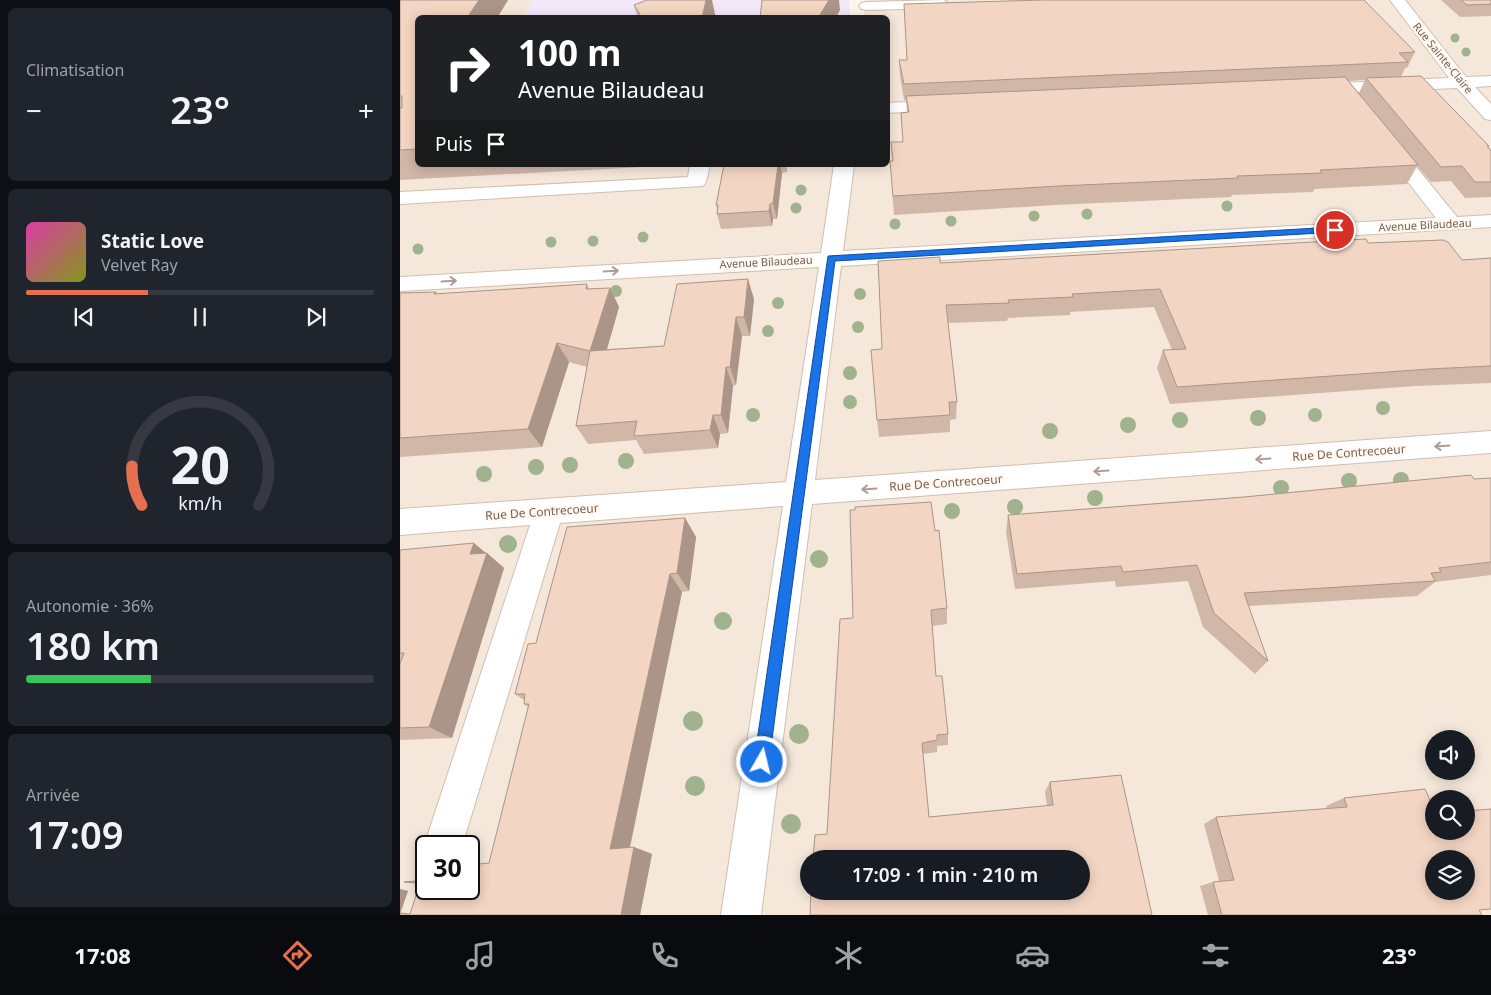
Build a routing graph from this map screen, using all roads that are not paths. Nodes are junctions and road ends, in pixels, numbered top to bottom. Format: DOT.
graph roads {
  1 [pos="1397,0"];
  2 [pos="956,3"];
  3 [pos="865,8"];
  4 [pos="1491,82"];
  5 [pos="1462,83"];
  6 [pos="1343,88"];
  7 [pos="1303,90"];
  8 [pos="1355,103"];
  9 [pos="957,105"];
  10 [pos="890,108"];
  11 [pos="1491,115"];
  12 [pos="1379,133"];
  13 [pos="700,167"];
  14 [pos="844,167"];
  15 [pos="400,198"];
  16 [pos="1491,221"];
  17 [pos="1451,223"];
  18 [pos="831,258"];
  19 [pos="400,284"];
  20 [pos="1491,442"];
  21 [pos="799,494"];
  22 [pos="549,512"];
  23 [pos="400,522"];
  24 [pos="446,835"];
  25 [pos="741,915"];
  1 -- 5 [label="street, Rue Sainte-Claire"];
  2 -- 3 [label="street"];
  4 -- 5 [label="street"];
  5 -- 6 [label="street"];
  5 -- 11 [label="street, Rue Sainte-Claire"];
  6 -- 7 [label="street"];
  6 -- 8 [label="street"];
  9 -- 10 [label="street"];
  12 -- 17 [label="street"];
  13 -- 15 [label="street"];
  14 -- 18 [label="street"];
  16 -- 17 [label="street, Avenue Bilaudeau"];
  17 -- 18 [label="street, Avenue Bilaudeau"];
  19 -- 18 [label="street, Avenue Bilaudeau, one-way"];
  18 -- 21 [label="street"];
  20 -- 21 [label="street, Rue De Contrecoeur, one-way"];
  21 -- 22 [label="street, Rue De Contrecoeur"];
  21 -- 25 [label="street"];
  22 -- 23 [label="street, Rue De Contrecoeur"];
  22 -- 24 [label="street"];
}
